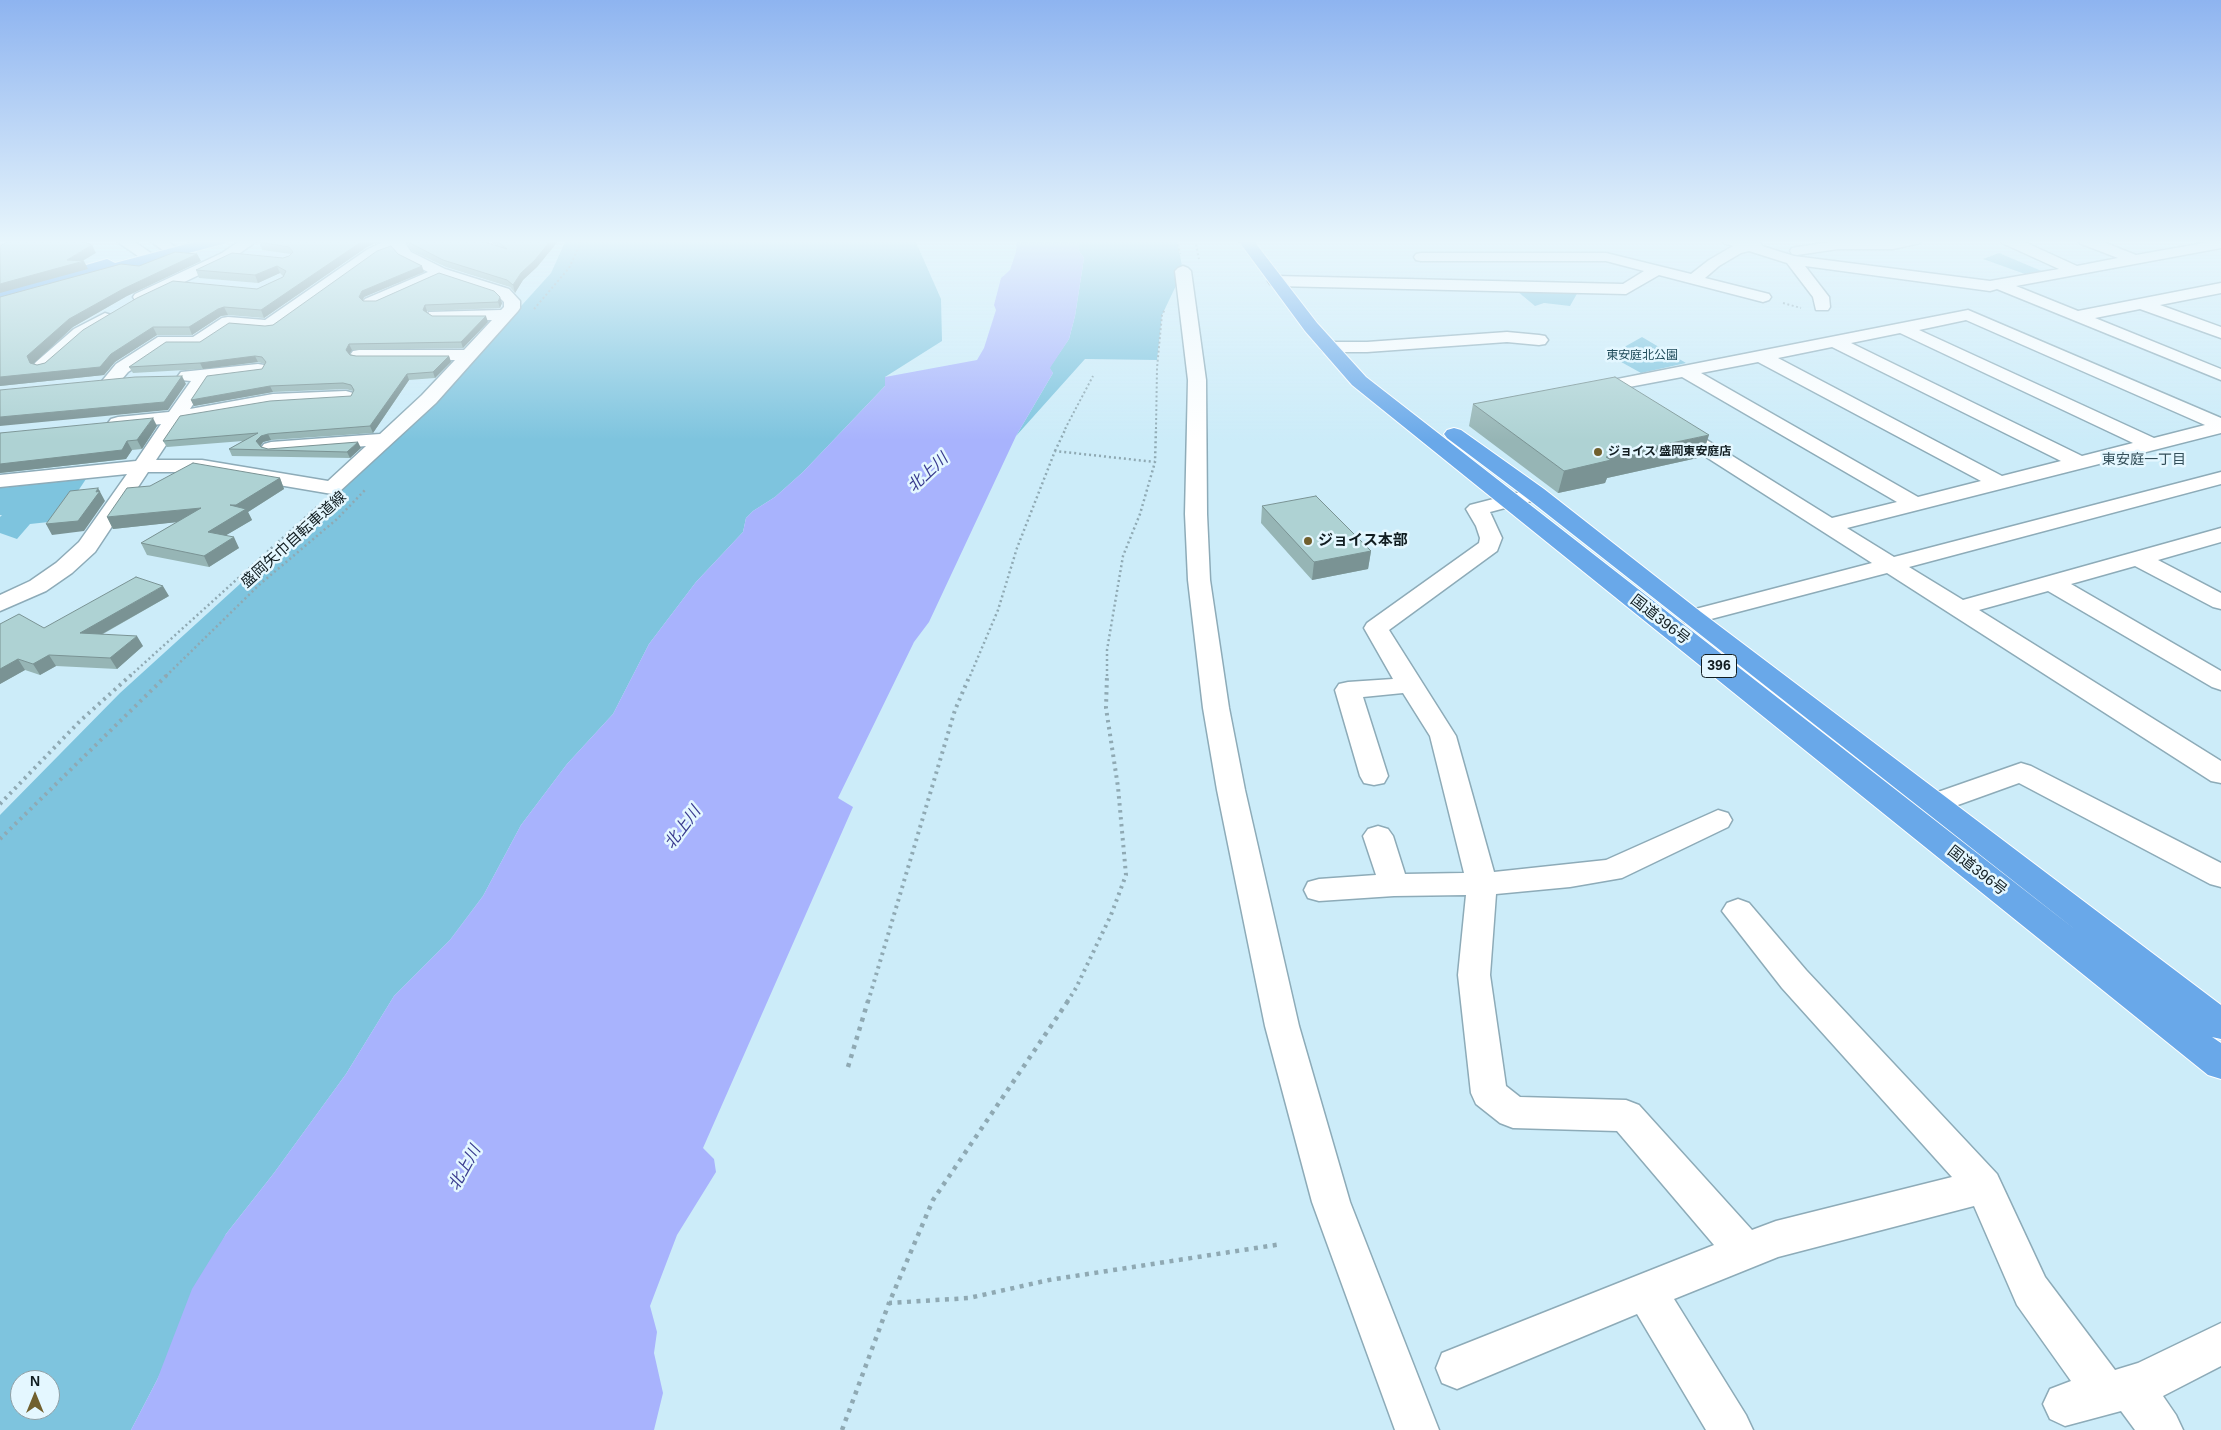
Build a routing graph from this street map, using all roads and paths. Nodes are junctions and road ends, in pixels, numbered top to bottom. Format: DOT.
graph roads {
  1 [pos="124,307"];
  2 [pos="294,307"];
  3 [pos="512,307"];
  4 [pos="537,307"];
  5 [pos="1166,307"];
  6 [pos="1188,307"];
  7 [pos="1307,307"];
  8 [pos="2055,307"];
  9 [pos="2128,307"];
  10 [pos="2150,307"];
  11 [pos="534,310"];
  12 [pos="435,315"];
  13 [pos="506,315"];
  14 [pos="2078,316"];
  15 [pos="1491,321"];
  16 [pos="1902,328"];
  17 [pos="2221,334"];
  18 [pos="1507,337"];
  19 [pos="1539,340"];
  20 [pos="1833,342"];
  21 [pos="1340,347"];
  22 [pos="359,355"];
  23 [pos="470,355"];
  24 [pos="1761,356"];
  25 [pos="42,366"];
  26 [pos="258,369"];
  27 [pos="1685,371"];
  28 [pos="203,376"];
  29 [pos="1093,376"];
  30 [pos="2221,376"];
  31 [pos="166,378"];
  32 [pos="139,379"];
  33 [pos="111,381"];
  34 [pos="92,383"];
  35 [pos="346,396"];
  36 [pos="1632,402"];
  37 [pos="174,417"];
  38 [pos="1657,417"];
  39 [pos="97,425"];
  40 [pos="2221,426"];
  41 [pos="386,439"];
  42 [pos="2153,445"];
  43 [pos="271,448"];
  44 [pos="1055,451"];
  45 [pos="1154,462"];
  46 [pos="2080,463"];
  47 [pos="142,466"];
  48 [pos="2221,478"];
  49 [pos="0,481"];
  50 [pos="2000,483"];
  51 [pos="371,484"];
  52 [pos="332,488"];
  53 [pos="1536,494"];
  54 [pos="1510,501"];
  55 [pos="1915,504"];
  56 [pos="1828,526"];
  57 [pos="2221,535"];
  58 [pos="2137,558"];
  59 [pos="1890,565"];
  60 [pos="2052,583"];
  61 [pos="2221,602"];
  62 [pos="0,604"];
  63 [pos="1961,608"];
  64 [pos="1692,617"];
  65 [pos="2221,682"];
  66 [pos="1410,685"];
  67 [pos="2215,764"];
  68 [pos="1374,776"];
  69 [pos="1936,803"];
  70 [pos="0,804"];
  71 [pos="1905,814"];
  72 [pos="1718,820"];
  73 [pos="1378,836"];
  74 [pos="0,839"];
  75 [pos="2221,876"];
  76 [pos="1482,884"];
  77 [pos="1394,885"];
  78 [pos="1319,890"];
  79 [pos="1738,911"];
  80 [pos="2221,1025"];
  81 [pos="2221,1064"];
  82 [pos="848,1067"];
  83 [pos="1984,1186"];
  84 [pos="1282,1244"];
  85 [pos="1746,1252"];
  86 [pos="1646,1290"];
  87 [pos="889,1303"];
  88 [pos="2221,1344"];
  89 [pos="1457,1368"];
  90 [pos="2118,1390"];
  91 [pos="2065,1404"];
  92 [pos="842,1430"];
  93 [pos="1416,1430"];
  94 [pos="1731,1430"];
  95 [pos="2161,1430"];
  1 -- 25 [label="street"];
  2 -- 33 [label="street"];
  3 -- 13 [label="street"];
  4 -- 11 [label="path"];
  5 -- 45 [label="path"];
  6 -- 93 [label="street"];
  7 -- 21 [label="highway, 国道396号 / 396"];
  8 -- 14 [label="street"];
  9 -- 14 [label="street"];
  10 -- 17 [label="street"];
  12 -- 13 [label="street"];
  13 -- 23 [label="street"];
  14 -- 30 [label="street"];
  15 -- 18 [label="street"];
  16 -- 20 [label="street"];
  16 -- 40 [label="street"];
  16 -- 42 [label="street"];
  18 -- 19 [label="street"];
  18 -- 21 [label="street"];
  20 -- 24 [label="street"];
  20 -- 46 [label="street"];
  21 -- 53 [label="highway, 国道396号 / 396"];
  21 -- 54 [label="highway, 国道396号 / 396"];
  22 -- 23 [label="street"];
  23 -- 41 [label="street"];
  24 -- 27 [label="street"];
  24 -- 50 [label="street"];
  26 -- 28 [label="street"];
  27 -- 36 [label="street"];
  27 -- 55 [label="street"];
  28 -- 31 [label="street"];
  28 -- 37 [label="street"];
  29 -- 44 [label="path"];
  32 -- 33 [label="street"];
  33 -- 34 [label="street"];
  35 -- 37 [label="street"];
  37 -- 39 [label="street"];
  37 -- 47 [label="street"];
  38 -- 56 [label="street"];
  40 -- 42 [label="street"];
  41 -- 43 [label="street"];
  41 -- 52 [label="street"];
  42 -- 46 [label="street"];
  44 -- 45 [label="path"];
  44 -- 82 [label="path"];
  45 -- 87 [label="path"];
  46 -- 50 [label="street"];
  47 -- 49 [label="street"];
  47 -- 52 [label="street"];
  47 -- 62 [label="street"];
  48 -- 59 [label="street"];
  50 -- 55 [label="street"];
  51 -- 74 [label="path, 盛岡矢巾自転車道線"];
  52 -- 70 [label="path"];
  53 -- 54 [label="street"];
  53 -- 64 [label="highway, 国道396号 / 396"];
  54 -- 66 [label="street"];
  54 -- 71 [label="highway, 国道396号 / 396"];
  55 -- 56 [label="street"];
  56 -- 59 [label="street"];
  57 -- 58 [label="street"];
  58 -- 60 [label="street"];
  58 -- 61 [label="street"];
  59 -- 63 [label="street"];
  59 -- 64 [label="street"];
  60 -- 63 [label="street"];
  60 -- 65 [label="street"];
  63 -- 67 [label="street"];
  64 -- 69 [label="highway, 国道396号 / 396"];
  66 -- 68 [label="street"];
  66 -- 76 [label="street"];
  69 -- 71 [label="street"];
  69 -- 75 [label="street"];
  69 -- 80 [label="highway, 国道396号 / 396"];
  71 -- 81 [label="highway, 国道396号 / 396"];
  72 -- 76 [label="street"];
  73 -- 77 [label="street"];
  76 -- 77 [label="street"];
  76 -- 85 [label="street"];
  77 -- 78 [label="street"];
  79 -- 83 [label="street"];
  83 -- 85 [label="street"];
  83 -- 90 [label="street"];
  84 -- 87 [label="path"];
  85 -- 86 [label="street"];
  86 -- 89 [label="street"];
  86 -- 94 [label="street"];
  87 -- 92 [label="path"];
  88 -- 90 [label="street"];
  90 -- 91 [label="street"];
  90 -- 95 [label="street"];
}
